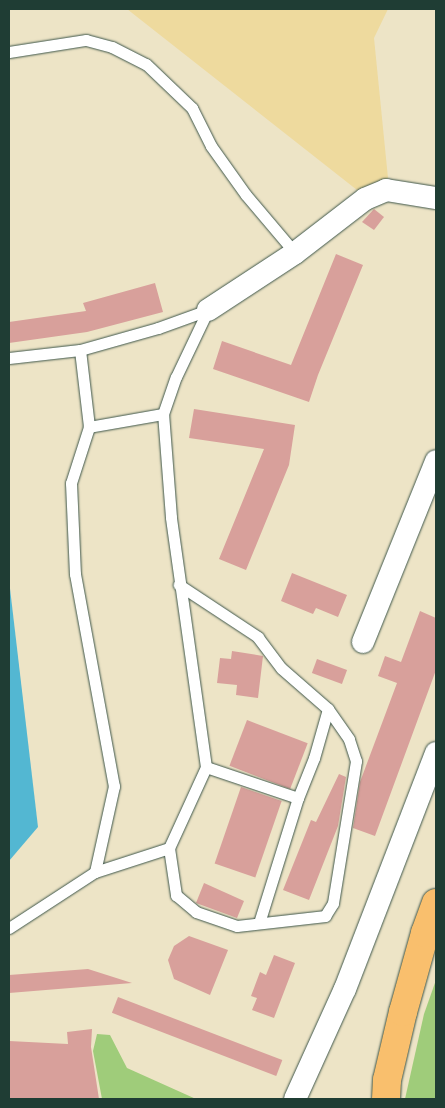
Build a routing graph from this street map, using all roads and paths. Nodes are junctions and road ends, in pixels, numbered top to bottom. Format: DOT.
graph roads {
  1 [pos="9,52"];
  2 [pos="436,198"];
  3 [pos="295,253"];
  4 [pos="208,310"];
  5 [pos="80,350"];
  6 [pos="9,358"];
  7 [pos="163,414"];
  8 [pos="89,426"];
  9 [pos="436,461"];
  10 [pos="179,585"];
  11 [pos="363,642"];
  12 [pos="328,709"];
  13 [pos="436,753"];
  14 [pos="206,768"];
  15 [pos="298,798"];
  16 [pos="168,848"];
  17 [pos="95,872"];
  18 [pos="436,903"];
  19 [pos="259,924"];
  20 [pos="9,928"];
  21 [pos="295,1099"];
  22 [pos="386,1099"];
  1 -- 3 [label="lane"];
  2 -- 3 [label="street"];
  3 -- 4 [label="street"];
  4 -- 5 [label="lane"];
  4 -- 7 [label="lane"];
  5 -- 6 [label="lane"];
  5 -- 8 [label="lane"];
  7 -- 8 [label="lane"];
  7 -- 10 [label="lane"];
  8 -- 17 [label="lane"];
  9 -- 11 [label="street"];
  10 -- 12 [label="lane"];
  10 -- 14 [label="lane"];
  12 -- 15 [label="lane"];
  12 -- 19 [label="lane"];
  13 -- 21 [label="street"];
  14 -- 15 [label="lane"];
  14 -- 16 [label="lane"];
  15 -- 19 [label="lane"];
  16 -- 17 [label="lane"];
  16 -- 19 [label="lane"];
  17 -- 20 [label="lane"];
  18 -- 22 [label="main road"];
}
